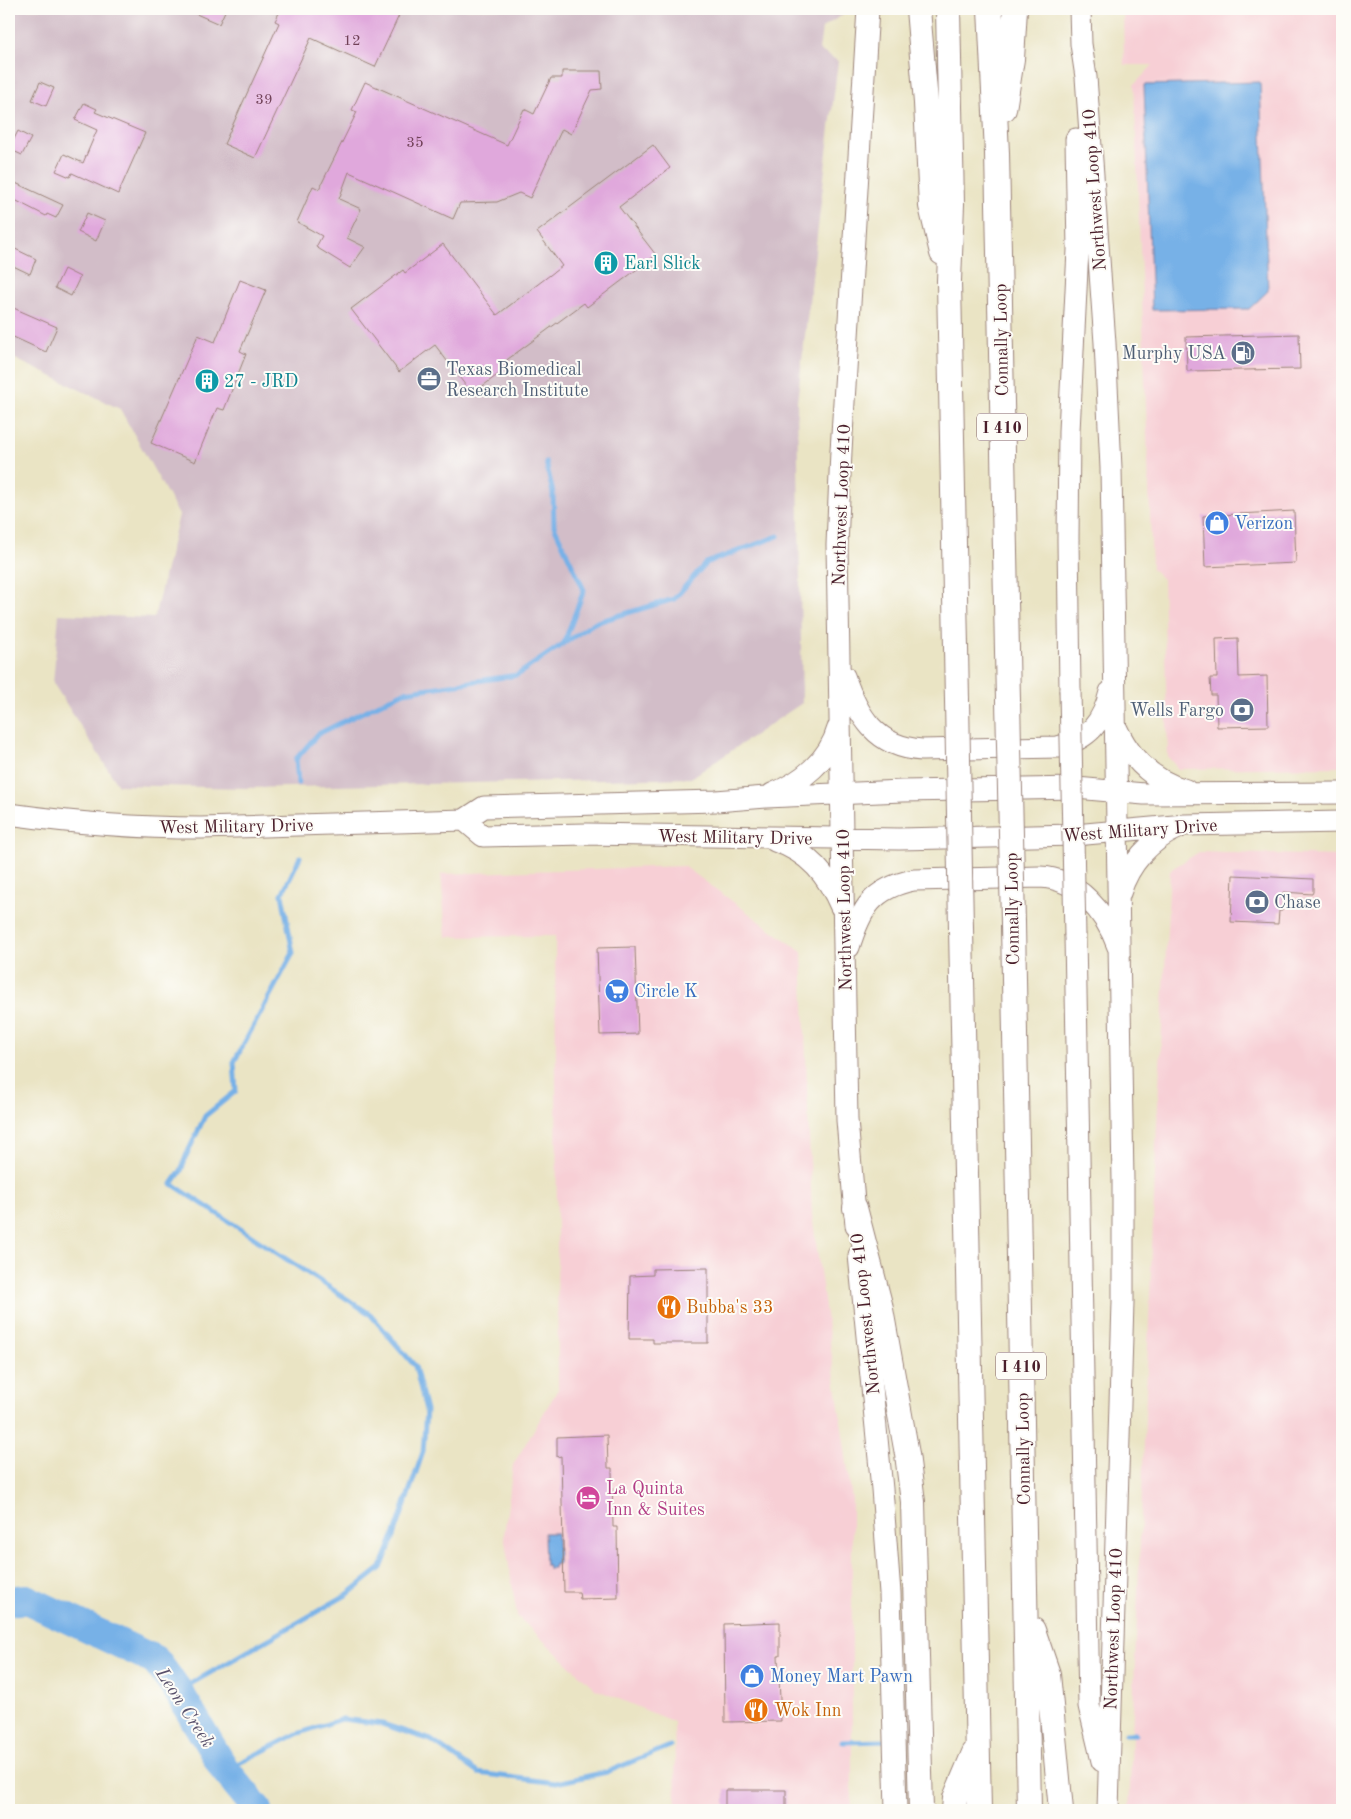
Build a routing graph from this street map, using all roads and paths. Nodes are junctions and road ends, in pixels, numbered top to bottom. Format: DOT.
graph roads {
  1 [pos="868,9"];
  2 [pos="918,9"];
  3 [pos="948,9"];
  4 [pos="990,9"];
  5 [pos="1015,9"];
  6 [pos="1080,9"];
  7 [pos="1081,44"];
  8 [pos="997,153"];
  9 [pos="949,281"];
  10 [pos="839,661"];
  11 [pos="1114,669"];
  12 [pos="840,718"];
  13 [pos="1115,724"];
  14 [pos="1116,792"];
  15 [pos="1342,793"];
  16 [pos="842,794"];
  17 [pos="1208,794"];
  18 [pos="766,797"];
  19 [pos="9,814"];
  20 [pos="464,820"];
  21 [pos="1342,822"];
  22 [pos="1185,825"];
  23 [pos="1117,830"];
  24 [pos="756,838"];
  25 [pos="843,839"];
  26 [pos="1118,903"];
  27 [pos="844,915"];
  28 [pos="1118,949"];
  29 [pos="845,961"];
  30 [pos="855,1208"];
  31 [pos="1026,1608"];
  32 [pos="977,1744"];
  33 [pos="1108,1800"];
  34 [pos="896,1810"];
  35 [pos="921,1810"];
  36 [pos="954,1810"];
  37 [pos="979,1810"];
  38 [pos="1029,1810"];
  39 [pos="1061,1810"];
  1 -- 10 [label="main road, Northwest Loop 410"];
  2 -- 9 [label="highway"];
  3 -- 9 [label="highway, I 410"];
  4 -- 8 [label="highway, Connally Loop / I 410"];
  5 -- 8 [label="highway"];
  6 -- 7 [label="main road, Northwest Loop 410"];
  7 -- 11 [label="main road, Northwest Loop 410"];
  7 -- 33 [label="main road, bridge"];
  8 -- 31 [label="highway, Connally Loop / I 410, bridge"];
  9 -- 32 [label="highway, I 410, bridge"];
  10 -- 11 [label="main road"];
  10 -- 12 [label="main road, Northwest Loop 410"];
  11 -- 13 [label="main road, Northwest Loop 410"];
  12 -- 16 [label="main road, Northwest Loop 410"];
  12 -- 18 [label="main road"];
  13 -- 14 [label="main road, Northwest Loop 410"];
  13 -- 17 [label="main road"];
  14 -- 16 [label="main road, West Military Drive"];
  14 -- 17 [label="main road, West Military Drive"];
  14 -- 23 [label="main road, Northwest Loop 410"];
  15 -- 17 [label="main road, West Military Drive"];
  16 -- 18 [label="main road, West Military Drive"];
  16 -- 25 [label="main road, Northwest Loop 410"];
  18 -- 20 [label="main road, West Military Drive"];
  19 -- 20 [label="main road, West Military Drive"];
  20 -- 24 [label="main road, West Military Drive"];
  21 -- 22 [label="main road, West Military Drive"];
  22 -- 23 [label="main road, West Military Drive"];
  22 -- 26 [label="main road"];
  23 -- 25 [label="main road, West Military Drive"];
  23 -- 26 [label="main road, Northwest Loop 410"];
  24 -- 25 [label="main road, West Military Drive"];
  24 -- 27 [label="main road"];
  25 -- 27 [label="main road, Northwest Loop 410"];
  26 -- 28 [label="main road, Northwest Loop 410"];
  27 -- 29 [label="main road, Northwest Loop 410"];
  28 -- 29 [label="main road"];
  28 -- 33 [label="main road, Northwest Loop 410"];
  29 -- 30 [label="main road, Northwest Loop 410"];
  30 -- 34 [label="main road, Northwest Loop 410"];
  30 -- 35 [label="highway"];
  31 -- 38 [label="highway, Connally Loop / I 410"];
  31 -- 39 [label="highway"];
  32 -- 36 [label="highway"];
  32 -- 37 [label="highway, I 410"];
}
